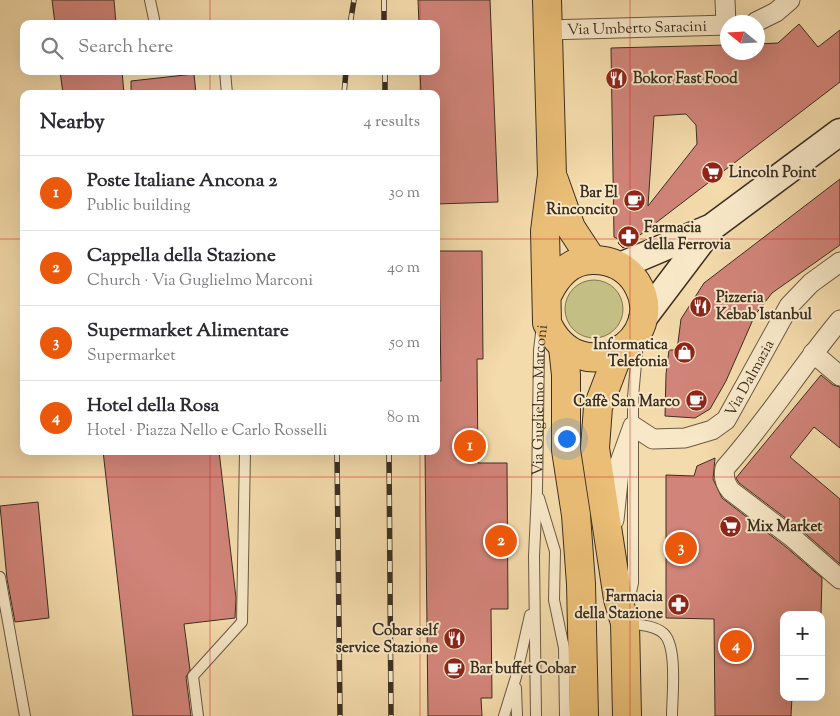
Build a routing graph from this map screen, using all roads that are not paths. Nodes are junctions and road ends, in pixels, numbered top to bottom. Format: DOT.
graph roads {
  1 [pos="150,0"];
  2 [pos="547,0"];
  3 [pos="725,0"];
  4 [pos="790,0"];
  5 [pos="726,15"];
  6 [pos="765,18"];
  7 [pos="154,20"];
  8 [pos="720,25"];
  9 [pos="547,30"];
  10 [pos="225,75"];
  11 [pos="227,90"];
  12 [pos="840,132"];
  13 [pos="552,175"];
  14 [pos="712,227"];
  15 [pos="592,260"];
  16 [pos="840,262"];
  17 [pos="620,266"];
  18 [pos="546,301"];
  19 [pos="840,320"];
  20 [pos="640,325"];
  21 [pos="563,347"];
  22 [pos="619,352"];
  23 [pos="813,353"];
  24 [pos="840,376"];
  25 [pos="633,426"];
  26 [pos="246,455"];
  27 [pos="538,492"];
  28 [pos="610,551"];
  29 [pos="0,577"];
  30 [pos="840,579"];
  31 [pos="534,600"];
  32 [pos="625,623"];
  33 [pos="516,677"];
  34 [pos="25,716"];
  35 [pos="198,716"];
  36 [pos="504,716"];
  37 [pos="517,716"];
  38 [pos="536,716"];
  39 [pos="565,716"];
  40 [pos="584,716"];
  41 [pos="627,716"];
  42 [pos="672,716"];
  1 -- 7 [label="lane"];
  2 -- 9 [label="main road, Via Guglielmo Marconi"];
  3 -- 5 [label="street"];
  4 -- 6 [label="street"];
  8 -- 9 [label="street, Via Umberto Saracini"];
  9 -- 13 [label="main road, Via Guglielmo Marconi"];
  10 -- 11 [label="lane"];
  12 -- 14 [label="main road"];
  13 -- 15 [label="main road, Via Guglielmo Marconi"];
  13 -- 18 [label="main road, Via Guglielmo Marconi"];
  14 -- 17 [label="main road"];
  14 -- 20 [label="main road"];
  15 -- 17 [label="main road, Via Guglielmo Marconi"];
  15 -- 18 [label="main road, Via Guglielmo Marconi"];
  16 -- 25 [label="street, Via Dalmazia"];
  17 -- 20 [label="main road"];
  18 -- 21 [label="main road, Via Guglielmo Marconi"];
  18 -- 27 [label="lane, Via Guglielmo Marconi"];
  19 -- 23 [label="street"];
  20 -- 22 [label="main road"];
  20 -- 25 [label="lane"];
  21 -- 22 [label="main road, Via Guglielmo Marconi"];
  21 -- 40 [label="main road, Via Guglielmo Marconi"];
  22 -- 28 [label="main road"];
  23 -- 24 [label="street"];
  23 -- 30 [label="street"];
  25 -- 28 [label="street"];
  25 -- 32 [label="lane"];
  26 -- 35 [label="lane"];
  27 -- 31 [label="lane, Via Guglielmo Marconi"];
  27 -- 39 [label="lane, Via Guglielmo Marconi"];
  28 -- 32 [label="main road"];
  29 -- 34 [label="lane"];
  31 -- 33 [label="lane"];
  31 -- 38 [label="lane"];
  32 -- 41 [label="main road"];
  32 -- 42 [label="lane"];
  33 -- 36 [label="lane"];
  33 -- 37 [label="lane"];
}
